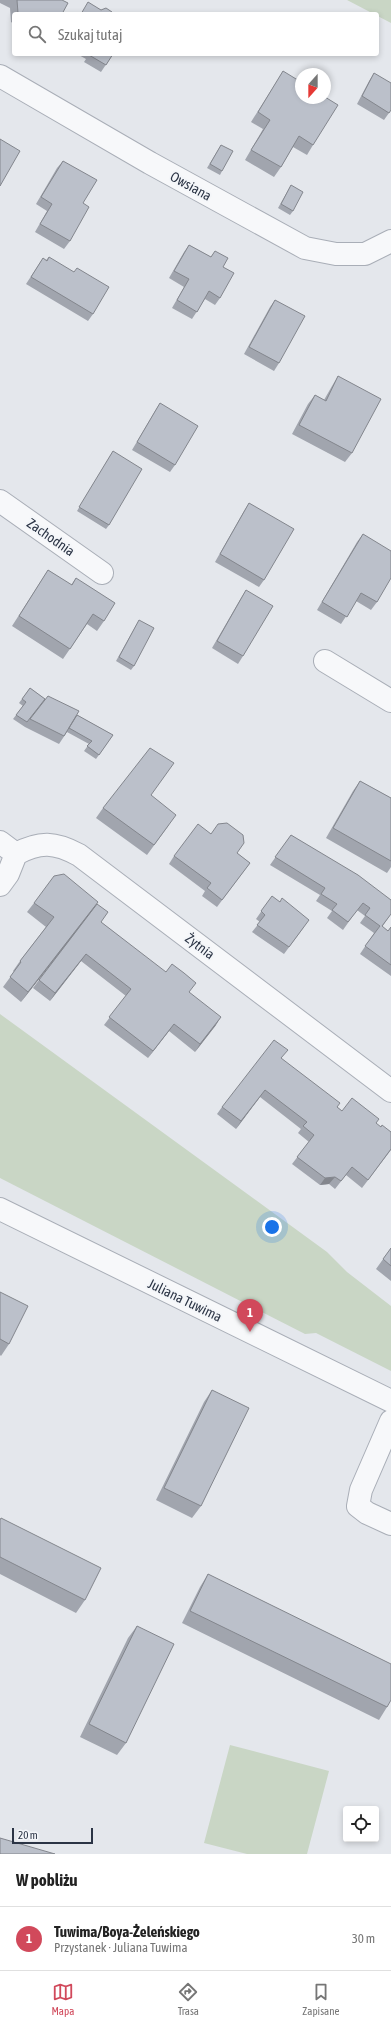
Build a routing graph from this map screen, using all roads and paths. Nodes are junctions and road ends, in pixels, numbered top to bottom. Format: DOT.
graph roads {
  1 [pos="0,76"];
  2 [pos="391,241"];
  3 [pos="0,501"];
  4 [pos="102,573"];
  5 [pos="325,661"];
  6 [pos="391,701"];
  7 [pos="8,848"];
  8 [pos="0,885"];
  9 [pos="391,1091"];
  10 [pos="0,1209"];
  11 [pos="391,1401"];
  12 [pos="391,1421"];
  13 [pos="391,1524"];
  1 -- 2 [label="street, Owsiana"];
  3 -- 4 [label="street, Zachodnia"];
  5 -- 6 [label="street"];
  7 -- 8 [label="street"];
  7 -- 9 [label="street, Żytnia"];
  10 -- 11 [label="street, Juliana Tuwima"];
  12 -- 13 [label="street"];
}
